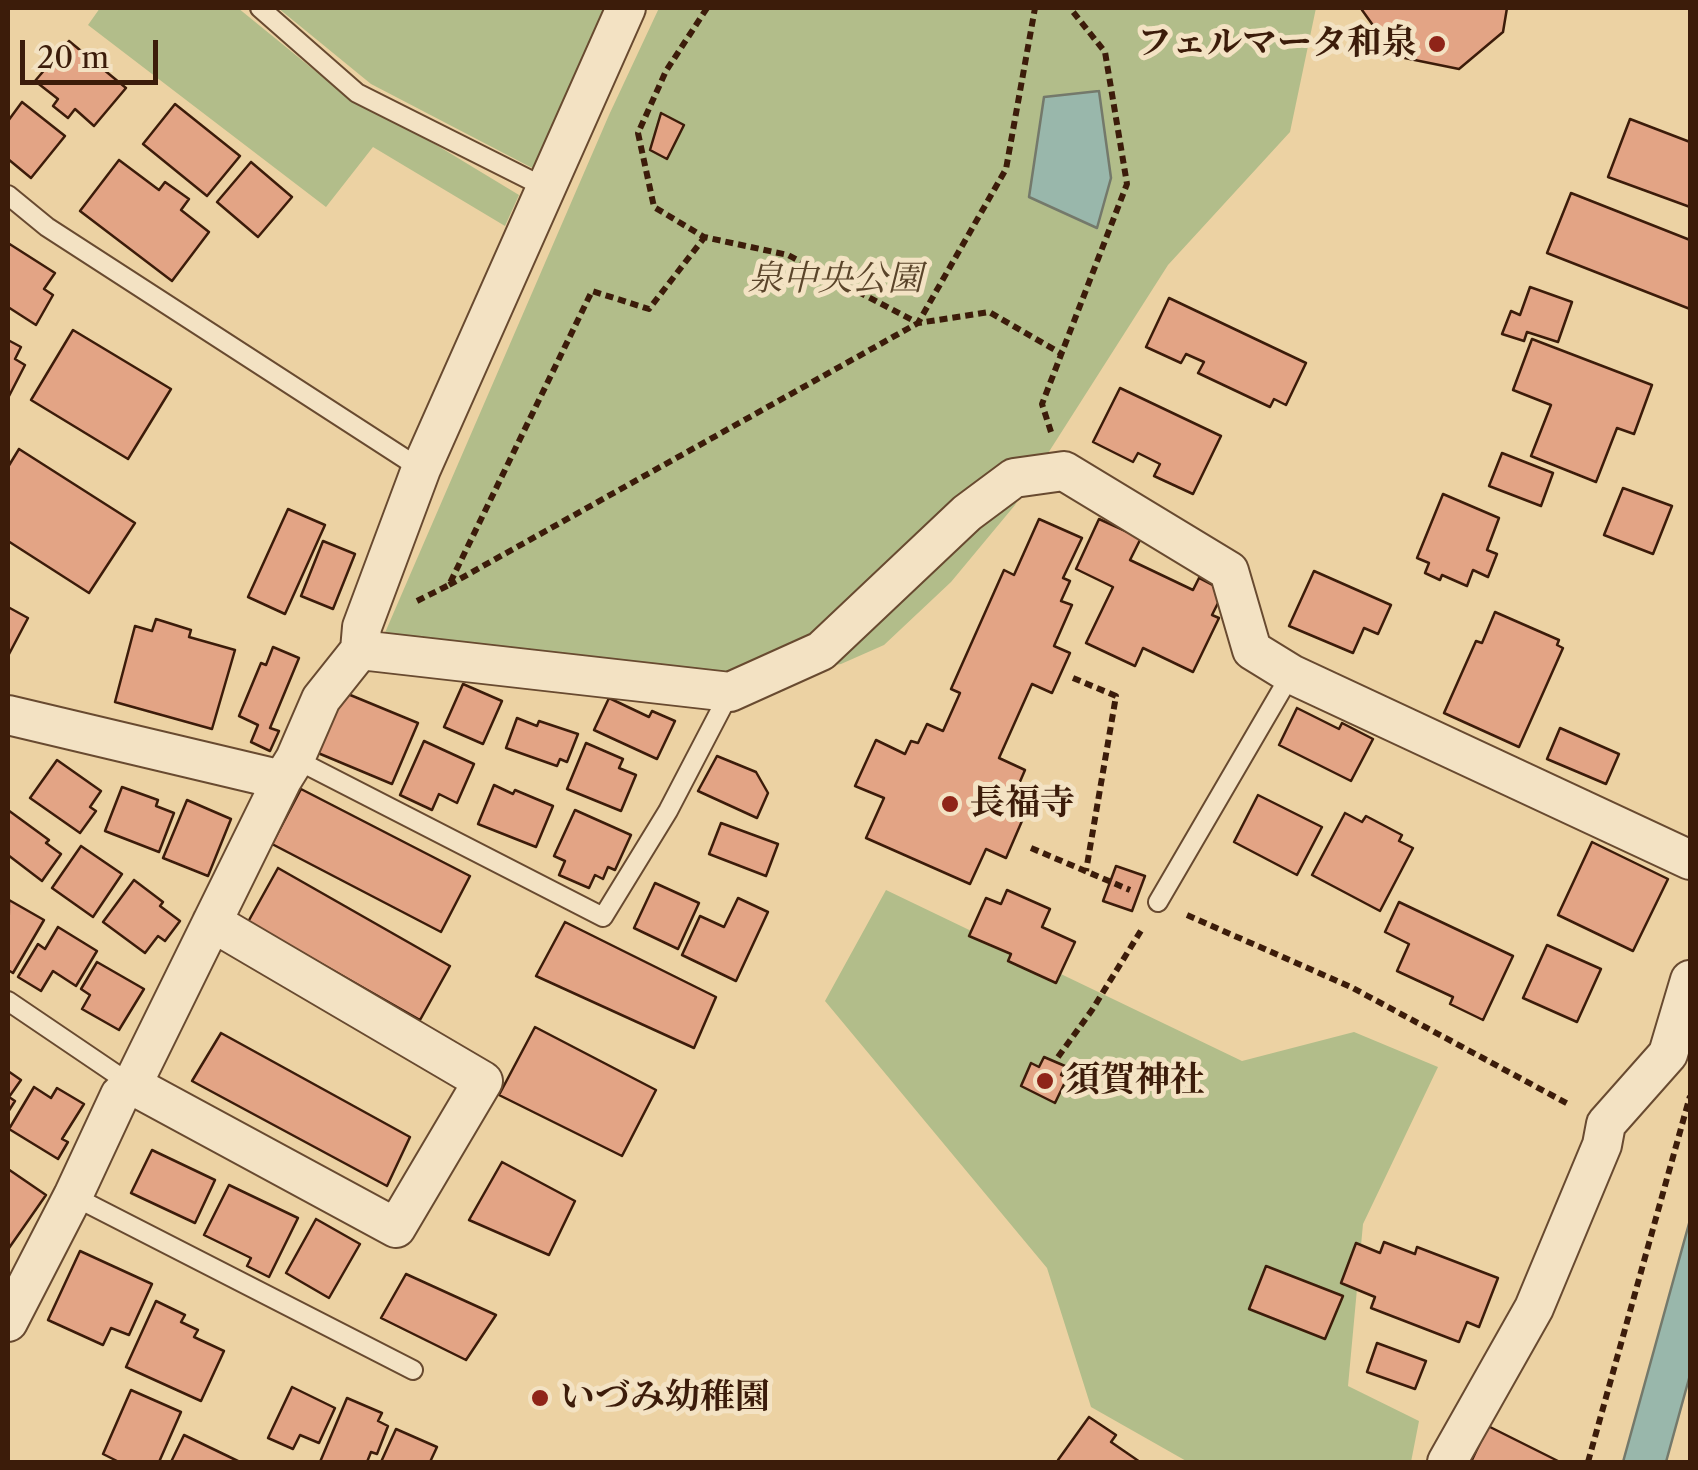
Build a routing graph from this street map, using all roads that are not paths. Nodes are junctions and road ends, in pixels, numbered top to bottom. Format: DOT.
graph roads {
  1 [pos="260,8"];
  2 [pos="626,8"];
  3 [pos="546,188"];
  4 [pos="8,195"];
  5 [pos="421,469"];
  6 [pos="361,638"];
  7 [pos="1291,674"];
  8 [pos="730,692"];
  9 [pos="8,714"];
  10 [pos="288,769"];
  11 [pos="1690,860"];
  12 [pos="1158,902"];
  13 [pos="212,922"];
  14 [pos="1690,980"];
  15 [pos="8,1002"];
  16 [pos="132,1085"];
  17 [pos="73,1196"];
  18 [pos="12,1297"];
  19 [pos="413,1370"];
  20 [pos="1447,1462"];
  1 -- 3 [label="lane"];
  2 -- 3 [label="street"];
  3 -- 5 [label="street"];
  4 -- 5 [label="lane"];
  5 -- 6 [label="street"];
  6 -- 8 [label="street"];
  6 -- 10 [label="street"];
  7 -- 8 [label="street"];
  7 -- 11 [label="street"];
  7 -- 12 [label="lane"];
  8 -- 10 [label="lane"];
  9 -- 10 [label="street"];
  10 -- 13 [label="street"];
  13 -- 16 [label="street"];
  13 -- 16 [label="street"];
  14 -- 20 [label="street"];
  15 -- 16 [label="lane"];
  16 -- 17 [label="street"];
  17 -- 18 [label="street"];
  17 -- 19 [label="lane"];
}
